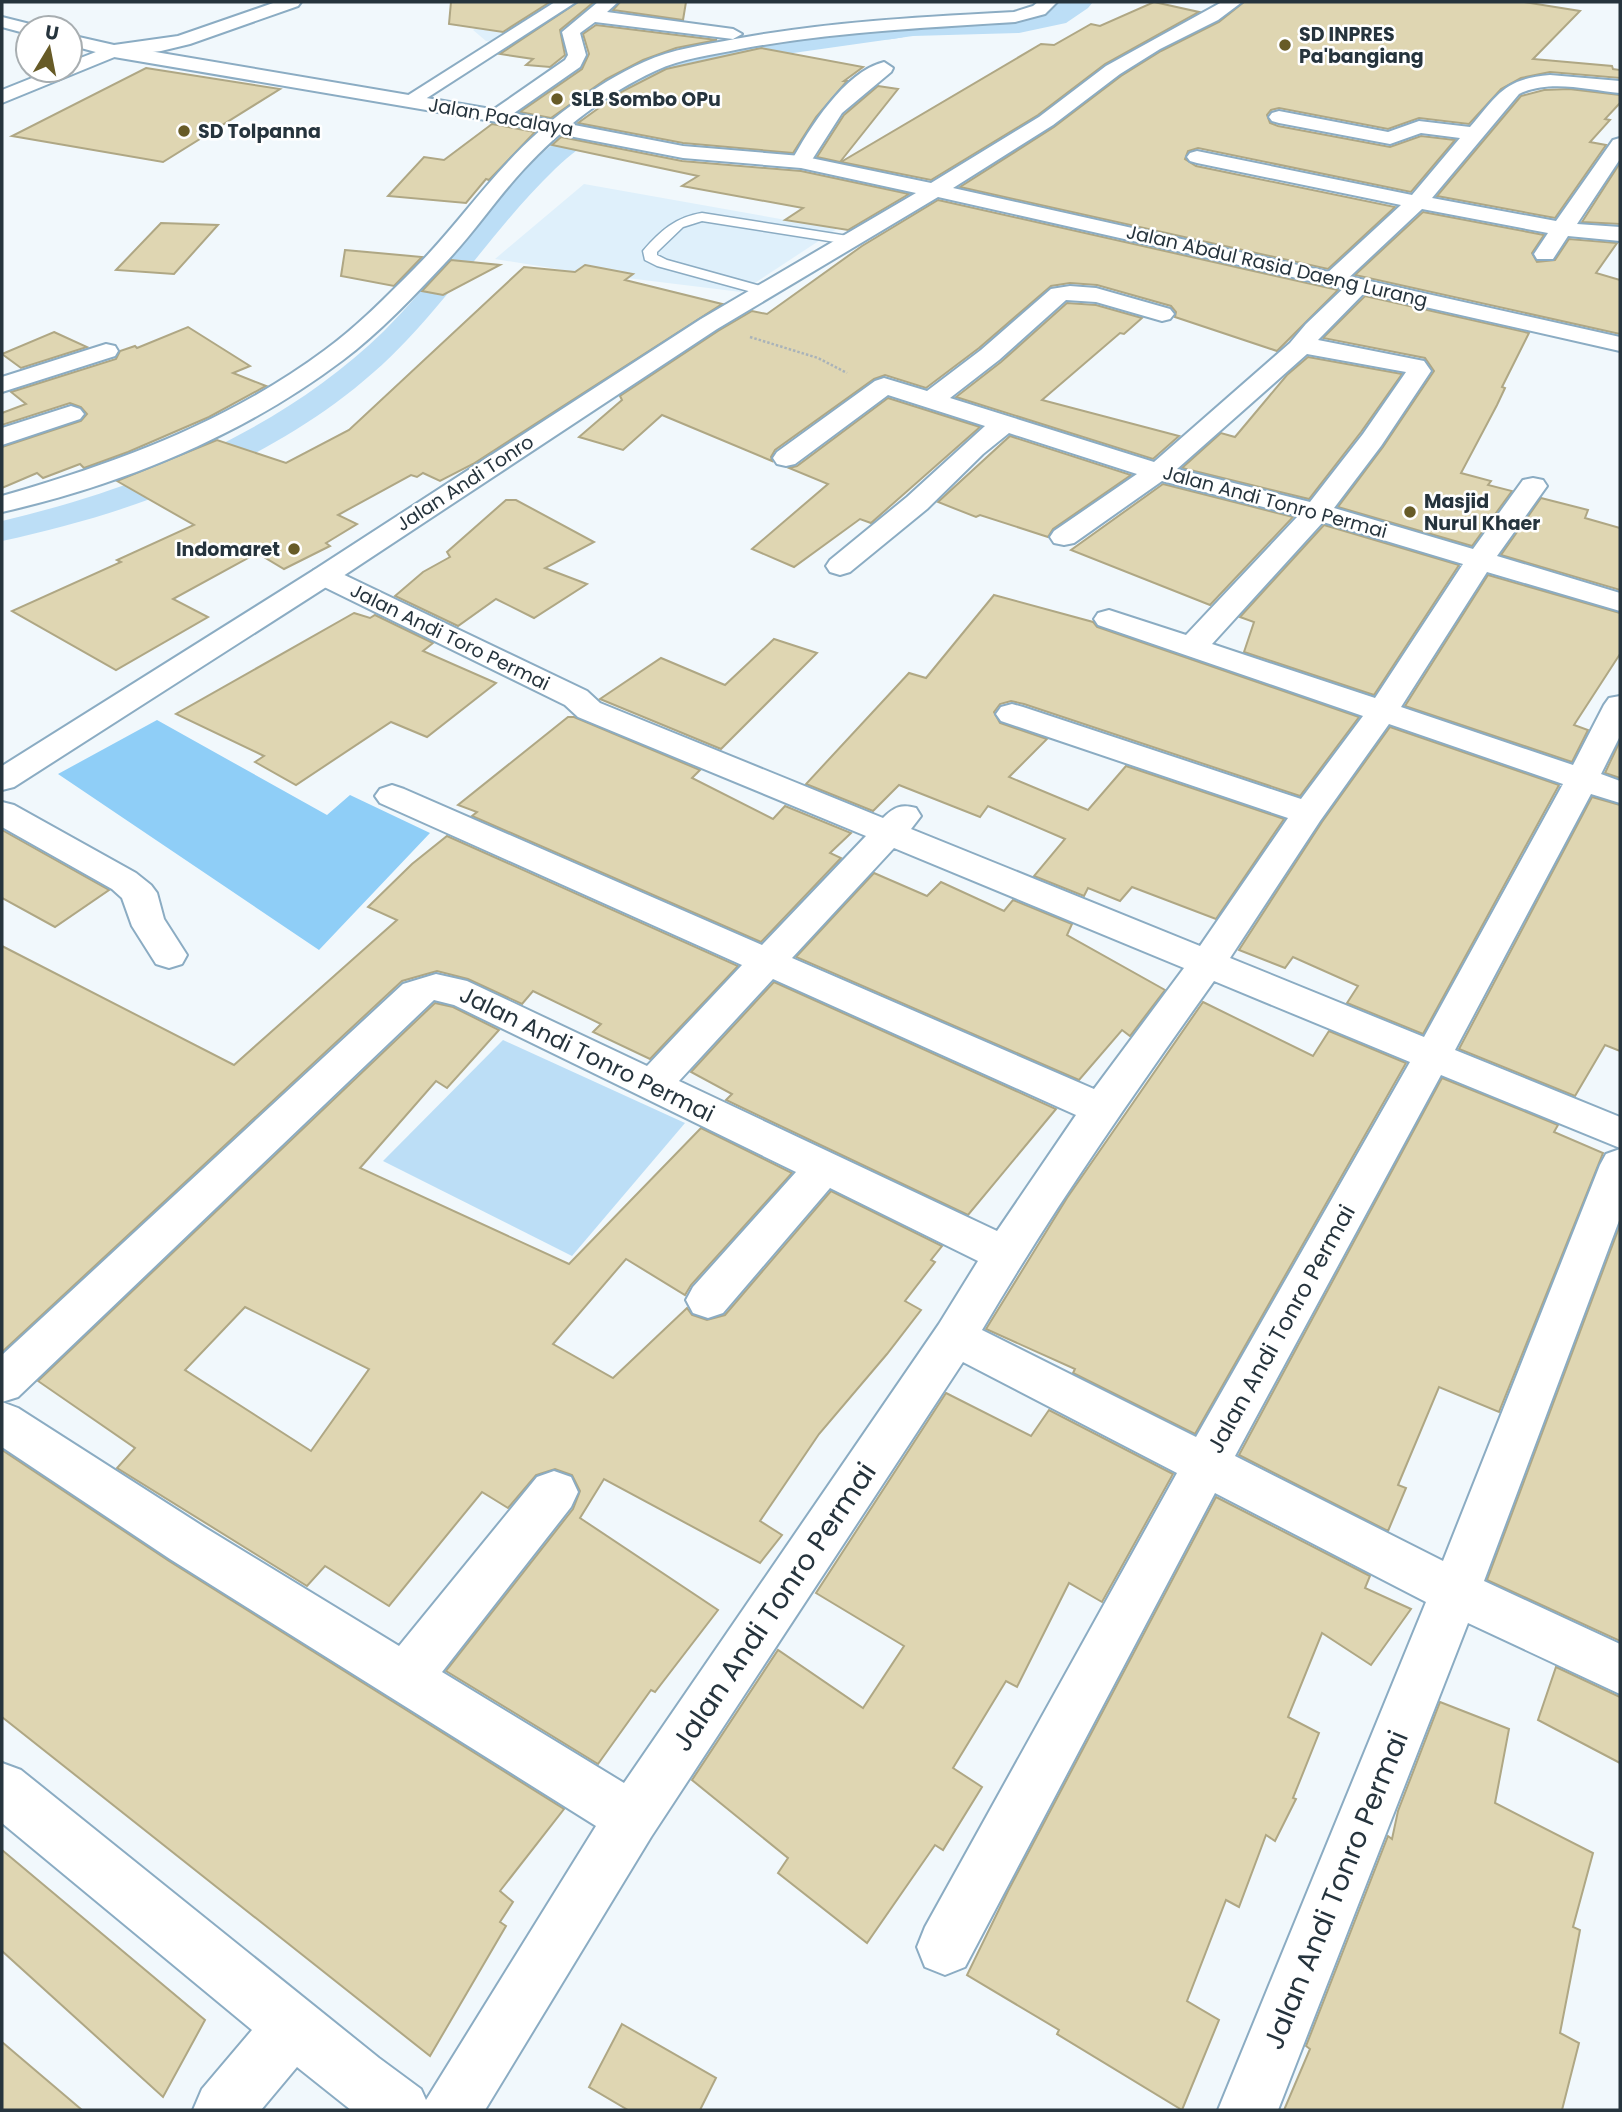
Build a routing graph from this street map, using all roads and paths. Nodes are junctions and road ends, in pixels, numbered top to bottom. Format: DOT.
graph roads {
  1 [pos="292,2"];
  2 [pos="568,2"];
  3 [pos="609,2"];
  4 [pos="1048,2"];
  5 [pos="1228,3"];
  6 [pos="593,16"];
  7 [pos="769,19"];
  8 [pos="749,39"];
  9 [pos="84,44"];
  10 [pos="114,51"];
  11 [pos="84,64"];
  12 [pos="884,68"];
  13 [pos="34,84"];
  14 [pos="1620,87"];
  15 [pos="2,97"];
  16 [pos="409,101"];
  17 [pos="497,116"];
  18 [pos="1279,117"];
  19 [pos="577,131"];
  20 [pos="1476,134"];
  21 [pos="1620,144"];
  22 [pos="1197,156"];
  23 [pos="801,162"];
  24 [pos="932,192"];
  25 [pos="1416,202"];
  26 [pos="1562,229"];
  27 [pos="1620,234"];
  28 [pos="848,240"];
  29 [pos="1545,254"];
  30 [pos="1333,280"];
  31 [pos="1359,286"];
  32 [pos="763,291"];
  33 [pos="1162,314"];
  34 [pos="709,324"];
  35 [pos="1620,344"];
  36 [pos="1299,348"];
  37 [pos="106,351"];
  38 [pos="2,385"];
  39 [pos="884,386"];
  40 [pos="930,401"];
  41 [pos="71,414"];
  42 [pos="1004,424"];
  43 [pos="2,437"];
  44 [pos="786,458"];
  45 [pos="1159,471"];
  46 [pos="1533,486"];
  47 [pos="2,504"];
  48 [pos="1317,512"];
  49 [pos="1064,537"];
  50 [pos="1480,560"];
  51 [pos="840,566"];
  52 [pos="324,576"];
  53 [pos="1620,602"];
  54 [pos="1109,619"];
  55 [pos="1192,648"];
  56 [pos="1620,705"];
  57 [pos="1381,713"];
  58 [pos="1012,714"];
  59 [pos="1581,779"];
  60 [pos="2,780"];
  61 [pos="1620,793"];
  62 [pos="392,796"];
  63 [pos="2,813"];
  64 [pos="1308,813"];
  65 [pos="895,824"];
  66 [pos="1213,954"];
  67 [pos="169,955"];
  68 [pos="766,962"];
  69 [pos="1438,1045"];
  70 [pos="652,1085"];
  71 [pos="1620,1106"];
  72 [pos="1101,1109"];
  73 [pos="1620,1133"];
  74 [pos="1620,1165"];
  75 [pos="823,1168"];
  76 [pos="1005,1254"];
  77 [pos="708,1300"];
  78 [pos="955,1337"];
  79 [pos="2,1383"];
  80 [pos="2,1422"];
  81 [pos="1205,1466"];
  82 [pos="554,1492"];
  83 [pos="1455,1592"];
  84 [pos="1620,1670"];
  85 [pos="406,1677"];
  86 [pos="2,1789"];
  87 [pos="632,1818"];
  88 [pos="945,1947"];
  89 [pos="294,2025"];
  90 [pos="223,2110"];
  91 [pos="400,2110"];
  92 [pos="451,2110"];
  93 [pos="1248,2110"];
  1 -- 10 [label="street"];
  2 -- 16 [label="street"];
  3 -- 6 [label="street"];
  4 -- 8 [label="street"];
  5 -- 24 [label="street, Jalan Andi Tonro"];
  6 -- 8 [label="street"];
  6 -- 17 [label="street"];
  7 -- 8 [label="street"];
  8 -- 19 [label="street"];
  9 -- 10 [label="street, Jalan Pacalaya"];
  10 -- 11 [label="street"];
  10 -- 16 [label="street, Jalan Pacalaya"];
  12 -- 23 [label="street"];
  13 -- 15 [label="street"];
  14 -- 20 [label="street"];
  16 -- 17 [label="street, Jalan Pacalaya"];
  17 -- 19 [label="street, Jalan Pacalaya"];
  18 -- 20 [label="street"];
  19 -- 23 [label="street, Jalan Pacalaya"];
  19 -- 47 [label="street"];
  20 -- 25 [label="street"];
  21 -- 26 [label="street"];
  22 -- 25 [label="street"];
  23 -- 24 [label="street, Jalan Pacalaya"];
  24 -- 28 [label="street, Jalan Andi Tonro"];
  24 -- 30 [label="street, Jalan Abdul Rasid Daeng Lurang"];
  25 -- 26 [label="street"];
  25 -- 30 [label="street"];
  26 -- 27 [label="street"];
  26 -- 29 [label="street"];
  28 -- 32 [label="street, Jalan Andi Tonro"];
  28 -- 32 [label="lane"];
  30 -- 31 [label="street, Jalan Abdul Rasid Daeng Lurang"];
  31 -- 35 [label="street, Jalan Abdul Rasid Daeng Lurang"];
  31 -- 36 [label="street"];
  32 -- 34 [label="street, Jalan Andi Tonro"];
  33 -- 40 [label="street"];
  34 -- 39 [label="path"];
  34 -- 52 [label="street, Jalan Andi Tonro"];
  36 -- 45 [label="street"];
  36 -- 48 [label="street"];
  37 -- 38 [label="street"];
  39 -- 40 [label="street, Jalan Andi Tonro Permai"];
  39 -- 44 [label="street"];
  40 -- 42 [label="street, Jalan Andi Tonro Permai"];
  41 -- 43 [label="street"];
  42 -- 45 [label="street, Jalan Andi Tonro Permai"];
  42 -- 51 [label="street"];
  45 -- 48 [label="street, Jalan Andi Tonro Permai"];
  45 -- 49 [label="street"];
  46 -- 50 [label="street, Jalan Andi Tonro Permai"];
  48 -- 50 [label="street, Jalan Andi Tonro Permai"];
  48 -- 55 [label="street"];
  50 -- 53 [label="street, Jalan Andi Tonro Permai"];
  50 -- 57 [label="street, Jalan Andi Tonro Permai"];
  52 -- 60 [label="street, Jalan Andi Tonro"];
  52 -- 65 [label="street, Jalan Andi Toro Permai"];
  54 -- 55 [label="street"];
  55 -- 57 [label="street"];
  56 -- 59 [label="street, Jalan Andi Tonro Permai"];
  57 -- 59 [label="street"];
  57 -- 64 [label="street, Jalan Andi Tonro Permai"];
  58 -- 64 [label="street"];
  59 -- 61 [label="street"];
  59 -- 69 [label="street, Jalan Andi Tonro Permai"];
  62 -- 68 [label="street"];
  63 -- 67 [label="street"];
  64 -- 66 [label="street, Jalan Andi Tonro Permai"];
  65 -- 66 [label="street"];
  65 -- 68 [label="street"];
  66 -- 69 [label="street"];
  66 -- 72 [label="street, Jalan Andi Tonro Permai"];
  68 -- 70 [label="street"];
  68 -- 72 [label="street"];
  69 -- 71 [label="street"];
  69 -- 73 [label="street"];
  69 -- 81 [label="street, Jalan Andi Tonro Permai"];
  70 -- 75 [label="street, Jalan Andi Tonro Permai"];
  70 -- 79 [label="street, Jalan Andi Tonro Permai"];
  72 -- 76 [label="street, Jalan Andi Tonro Permai"];
  74 -- 83 [label="street, Jalan Andi Tonro Permai"];
  75 -- 76 [label="street, Jalan Andi Tonro Permai"];
  75 -- 77 [label="street"];
  76 -- 78 [label="street, Jalan Andi Tonro Permai"];
  78 -- 81 [label="street"];
  78 -- 87 [label="street, Jalan Andi Tonro Permai"];
  80 -- 85 [label="street"];
  81 -- 83 [label="street, Jalan Andi Tonro Permai"];
  81 -- 88 [label="street"];
  82 -- 85 [label="street"];
  83 -- 84 [label="street, Jalan Andi Tonro Permai"];
  83 -- 93 [label="street, Jalan Andi Tonro Permai"];
  85 -- 87 [label="street"];
  86 -- 89 [label="street"];
  87 -- 92 [label="street, Jalan Andi Tonro Permai"];
  89 -- 90 [label="street"];
  89 -- 91 [label="street"];
}
